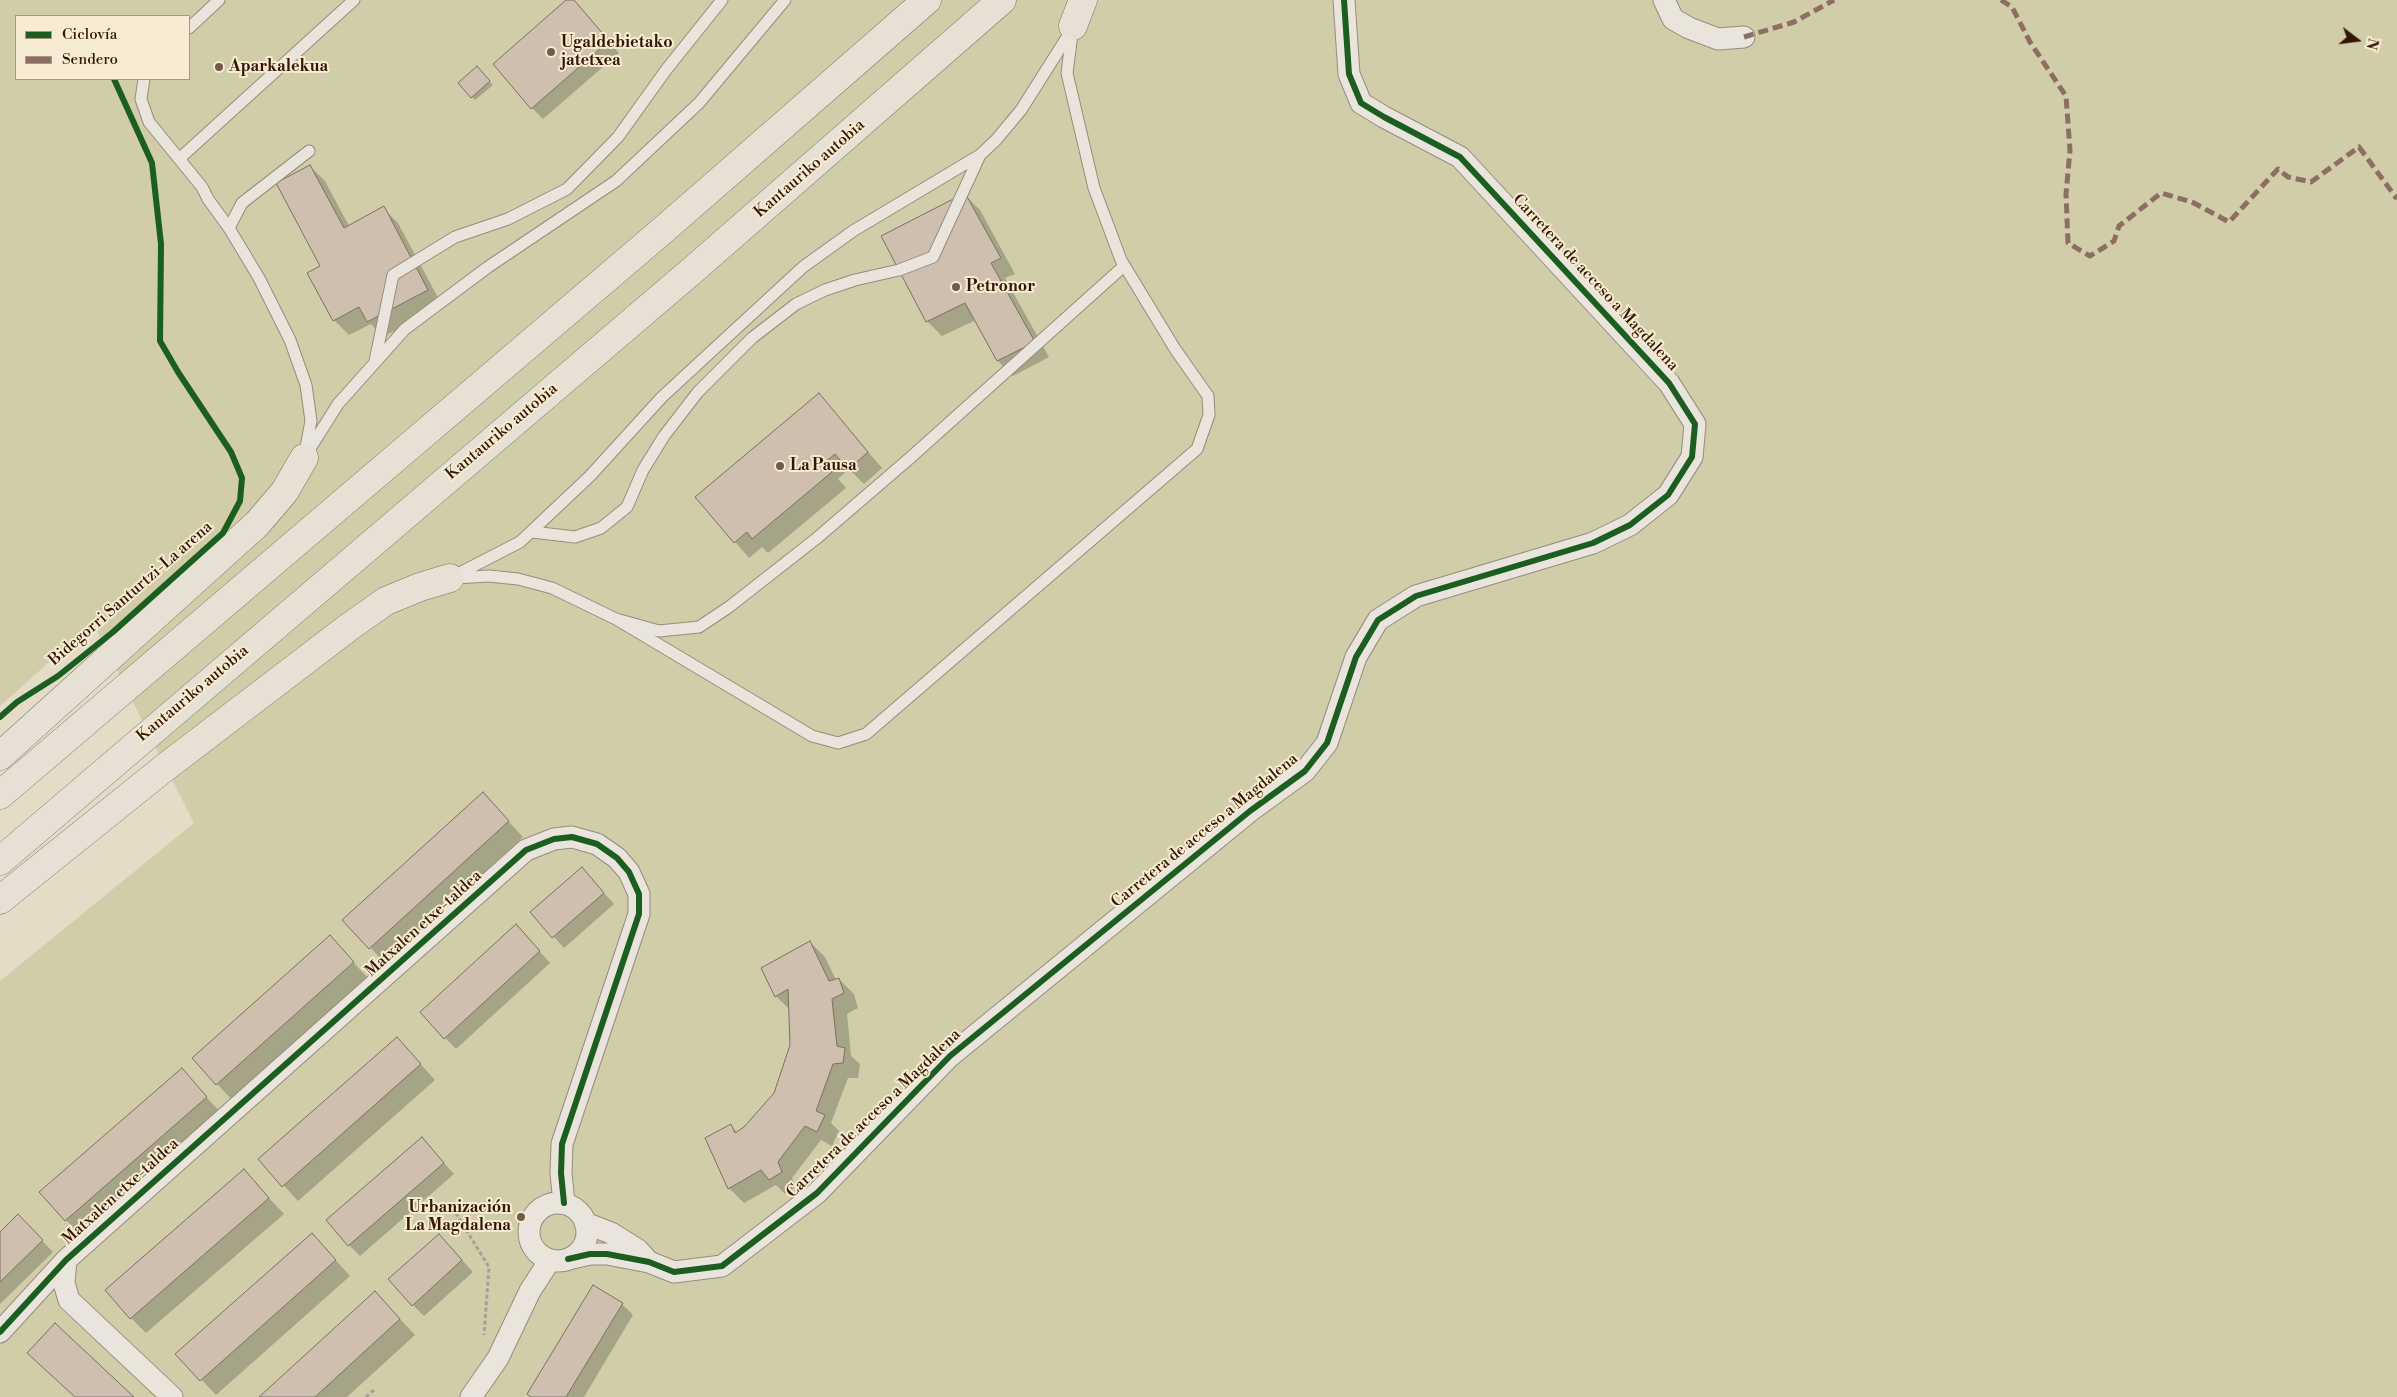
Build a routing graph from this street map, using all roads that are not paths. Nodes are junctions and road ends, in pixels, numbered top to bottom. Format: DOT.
graph roads {
  1 [pos="219,0"];
  2 [pos="354,0"];
  3 [pos="722,0"];
  4 [pos="785,0"];
  5 [pos="927,0"];
  6 [pos="1002,0"];
  7 [pos="1083,0"];
  8 [pos="1344,0"];
  9 [pos="1664,0"];
  10 [pos="1073,26"];
  11 [pos="190,27"];
  12 [pos="1744,37"];
  13 [pos="144,80"];
  14 [pos="308,151"];
  15 [pos="980,155"];
  16 [pos="179,159"];
  17 [pos="229,228"];
  18 [pos="1124,266"];
  19 [pos="375,362"];
  20 [pos="304,458"];
  21 [pos="532,532"];
  22 [pos="450,578"];
  23 [pos="616,619"];
  24 [pos="0,756"];
  25 [pos="0,795"];
  26 [pos="0,861"];
  27 [pos="0,900"];
  28 [pos="564,1204"];
  29 [pos="586,1223"];
  30 [pos="559,1259"];
  31 [pos="66,1260"];
  32 [pos="649,1262"];
  33 [pos="69,1300"];
  34 [pos="28,1303"];
  35 [pos="0,1332"];
  36 [pos="172,1397"];
  37 [pos="471,1397"];
  1 -- 11 [label="lane"];
  2 -- 16 [label="lane"];
  3 -- 19 [label="lane"];
  4 -- 19 [label="lane"];
  5 -- 25 [label="highway"];
  6 -- 26 [label="highway, Kantauriko autobia"];
  7 -- 10 [label="highway"];
  8 -- 32 [label="street, Carretera de acceso a Magdalena"];
  9 -- 12 [label="street"];
  10 -- 15 [label="lane"];
  10 -- 18 [label="lane"];
  13 -- 16 [label="lane"];
  14 -- 17 [label="lane"];
  15 -- 21 [label="lane"];
  15 -- 21 [label="lane"];
  16 -- 17 [label="lane"];
  17 -- 20 [label="lane"];
  18 -- 23 [label="lane"];
  18 -- 23 [label="lane"];
  19 -- 20 [label="lane"];
  20 -- 24 [label="highway"];
  21 -- 22 [label="lane"];
  22 -- 23 [label="lane"];
  22 -- 27 [label="highway"];
  28 -- 29 [label="street"];
  28 -- 30 [label="street"];
  28 -- 31 [label="street, Matxalen etxe-taldea"];
  29 -- 30 [label="street"];
  29 -- 32 [label="street, Carretera de acceso a Magdalena"];
  30 -- 32 [label="street, Carretera de acceso a Magdalena"];
  30 -- 37 [label="street"];
  31 -- 33 [label="street, Matxalen etxe-taldea"];
  31 -- 34 [label="street, Matxalen etxe-taldea"];
  33 -- 34 [label="street"];
  33 -- 36 [label="street"];
  34 -- 35 [label="street, Matxalen etxe-taldea"];
}
